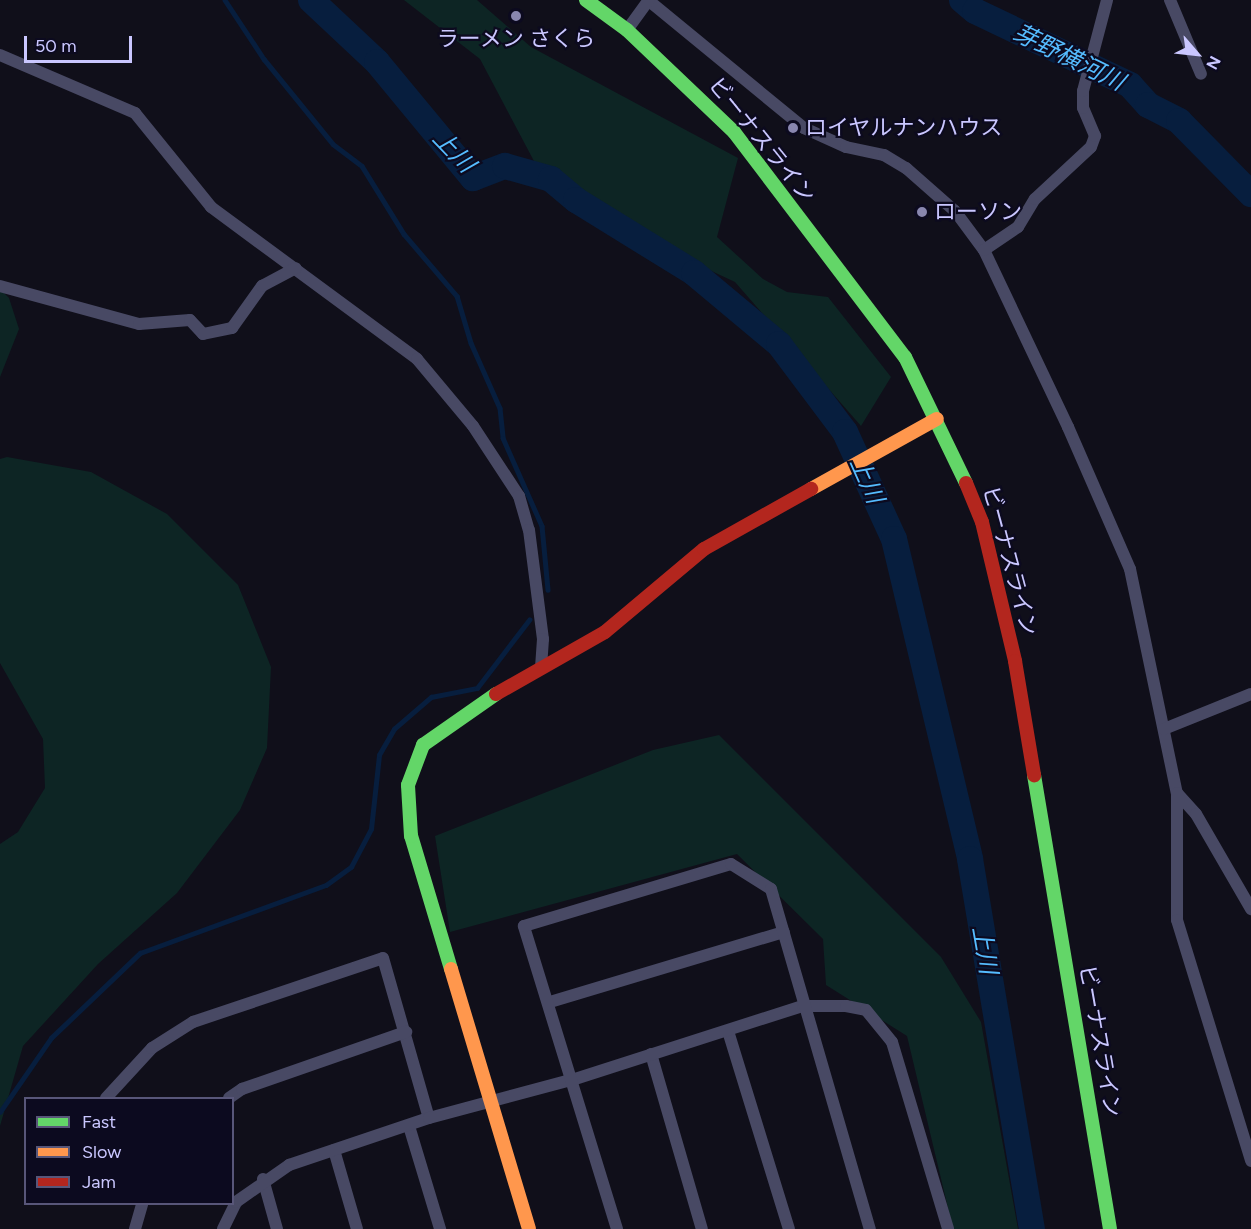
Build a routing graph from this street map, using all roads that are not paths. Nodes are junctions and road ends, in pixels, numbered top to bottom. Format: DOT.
graph roads {
  1 [pos="586,0"];
  2 [pos="648,0"];
  3 [pos="1107,0"];
  4 [pos="1170,0"];
  5 [pos="627,30"];
  6 [pos="0,55"];
  7 [pos="1201,74"];
  8 [pos="984,250"];
  9 [pos="296,268"];
  10 [pos="0,286"];
  11 [pos="937,419"];
  12 [pos="541,669"];
  13 [pos="1251,694"];
  14 [pos="1164,729"];
  15 [pos="1177,793"];
  16 [pos="1251,909"];
  17 [pos="784,932"];
  18 [pos="550,1002"];
  19 [pos="803,1006"];
  20 [pos="728,1031"];
  21 [pos="406,1032"];
  22 [pos="651,1054"];
  23 [pos="575,1079"];
  24 [pos="107,1097"];
  25 [pos="230,1097"];
  26 [pos="493,1101"];
  27 [pos="429,1118"];
  28 [pos="409,1126"];
  29 [pos="334,1150"];
  30 [pos="1251,1161"];
  31 [pos="263,1179"];
  32 [pos="141,1205"];
  33 [pos="135,1229"];
  34 [pos="223,1229"];
  35 [pos="277,1229"];
  36 [pos="357,1229"];
  37 [pos="440,1229"];
  38 [pos="529,1229"];
  39 [pos="617,1229"];
  40 [pos="702,1229"];
  41 [pos="789,1229"];
  42 [pos="870,1229"];
  43 [pos="948,1229"];
  44 [pos="1110,1229"];
  1 -- 5 [label="main road, ビーナスライン"];
  2 -- 5 [label="street"];
  2 -- 8 [label="street"];
  3 -- 8 [label="street"];
  4 -- 7 [label="street"];
  5 -- 11 [label="main road, ビーナスライン"];
  6 -- 9 [label="street"];
  8 -- 14 [label="street"];
  9 -- 10 [label="street"];
  9 -- 12 [label="street"];
  11 -- 12 [label="main road"];
  11 -- 44 [label="main road, ビーナスライン"];
  12 -- 26 [label="main road"];
  13 -- 14 [label="street"];
  14 -- 15 [label="street"];
  15 -- 16 [label="street"];
  15 -- 30 [label="street"];
  17 -- 18 [label="street"];
  17 -- 18 [label="street"];
  17 -- 19 [label="street"];
  18 -- 23 [label="street"];
  19 -- 20 [label="street"];
  19 -- 42 [label="street"];
  19 -- 43 [label="street"];
  20 -- 22 [label="street"];
  20 -- 41 [label="street"];
  21 -- 24 [label="street"];
  21 -- 25 [label="street"];
  21 -- 27 [label="street"];
  22 -- 23 [label="street"];
  22 -- 40 [label="street"];
  23 -- 26 [label="street"];
  23 -- 39 [label="street"];
  26 -- 27 [label="street"];
  26 -- 38 [label="main road"];
  27 -- 28 [label="street"];
  28 -- 29 [label="street"];
  28 -- 37 [label="street"];
  29 -- 31 [label="street"];
  29 -- 36 [label="street"];
  31 -- 34 [label="street"];
  31 -- 35 [label="street"];
  32 -- 33 [label="street"];
}
